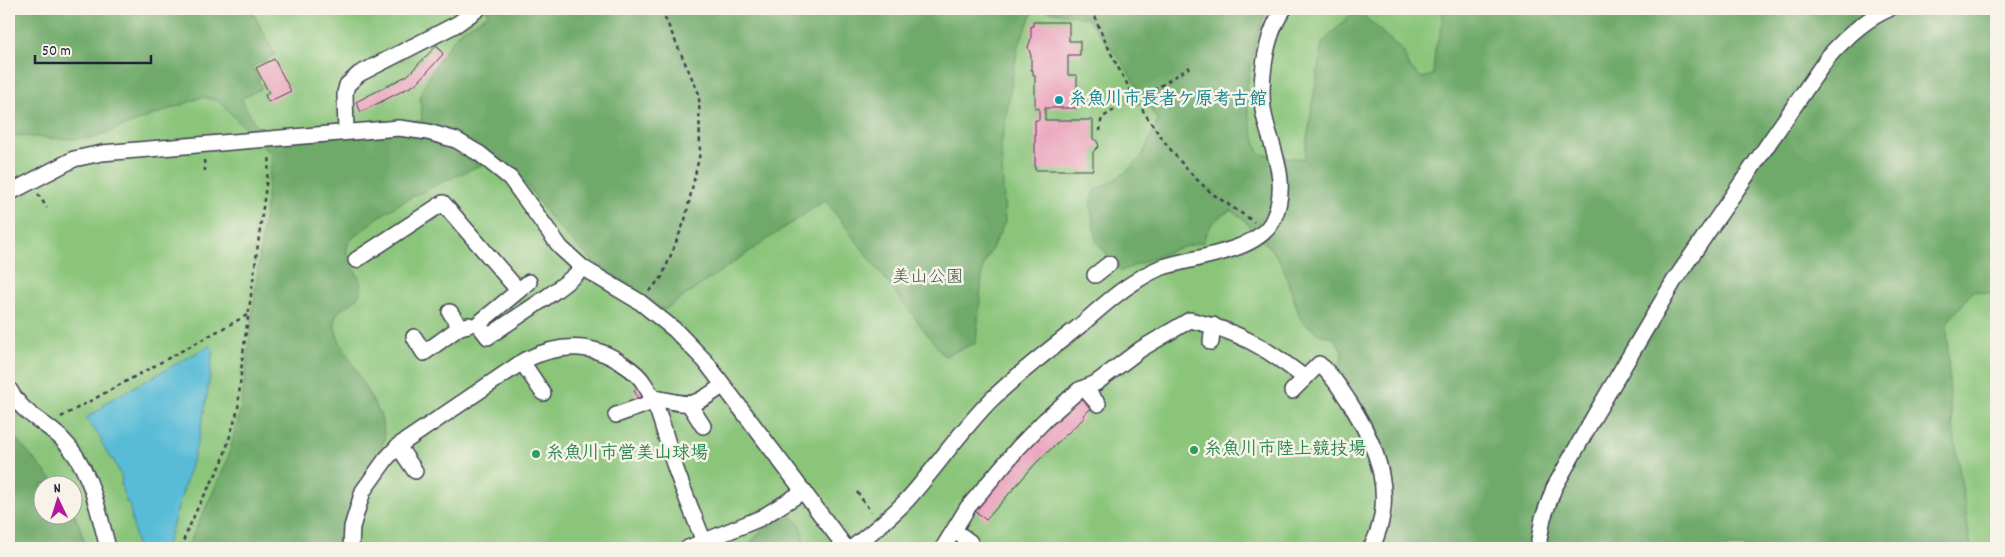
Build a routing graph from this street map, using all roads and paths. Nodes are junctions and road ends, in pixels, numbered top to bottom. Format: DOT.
graph roads {
  1 [pos="478,9"];
  2 [pos="661,9"];
  3 [pos="1092,9"];
  4 [pos="1284,9"];
  5 [pos="1885,9"];
  6 [pos="1190,67"];
  7 [pos="1138,100"];
  8 [pos="1100,131"];
  9 [pos="346,132"];
  10 [pos="270,156"];
  11 [pos="204,160"];
  12 [pos="205,171"];
  13 [pos="9,193"];
  14 [pos="38,193"];
  15 [pos="47,208"];
  16 [pos="1264,232"];
  17 [pos="356,260"];
  18 [pos="1109,264"];
  19 [pos="583,268"];
  20 [pos="1095,275"];
  21 [pos="640,302"];
  22 [pos="450,312"];
  23 [pos="248,314"];
  24 [pos="478,324"];
  25 [pos="1213,326"];
  26 [pos="460,327"];
  27 [pos="414,336"];
  28 [pos="1211,342"];
  29 [pos="522,362"];
  30 [pos="1305,378"];
  31 [pos="723,385"];
  32 [pos="1084,388"];
  33 [pos="9,389"];
  34 [pos="1292,390"];
  35 [pos="543,393"];
  36 [pos="652,399"];
  37 [pos="688,404"];
  38 [pos="1098,404"];
  39 [pos="13,409"];
  40 [pos="616,416"];
  41 [pos="61,417"];
  42 [pos="703,426"];
  43 [pos="398,446"];
  44 [pos="415,471"];
  45 [pos="804,490"];
  46 [pos="857,492"];
  47 [pos="872,514"];
  48 [pos="954,531"];
  49 [pos="704,542"];
  50 [pos="970,542"];
  51 [pos="108,548"];
  52 [pos="180,548"];
  53 [pos="351,548"];
  54 [pos="688,548"];
  55 [pos="846,548"];
  56 [pos="852,548"];
  57 [pos="943,548"];
  58 [pos="1371,548"];
  59 [pos="1540,548"];
  1 -- 9 [label="street"];
  2 -- 21 [label="path"];
  3 -- 7 [label="path"];
  4 -- 16 [label="street"];
  5 -- 59 [label="street"];
  6 -- 7 [label="path"];
  7 -- 8 [label="path"];
  7 -- 16 [label="path"];
  9 -- 13 [label="street"];
  9 -- 19 [label="street"];
  10 -- 23 [label="path"];
  11 -- 12 [label="path"];
  14 -- 15 [label="path"];
  16 -- 56 [label="street"];
  17 -- 24 [label="street"];
  18 -- 20 [label="street"];
  19 -- 21 [label="street"];
  19 -- 24 [label="street"];
  21 -- 31 [label="street"];
  22 -- 26 [label="street"];
  23 -- 41 [label="path"];
  23 -- 52 [label="path"];
  24 -- 26 [label="street"];
  25 -- 28 [label="street"];
  25 -- 30 [label="street"];
  25 -- 32 [label="street"];
  26 -- 27 [label="street"];
  29 -- 35 [label="street"];
  29 -- 36 [label="street"];
  29 -- 43 [label="street"];
  30 -- 34 [label="street"];
  30 -- 58 [label="street"];
  31 -- 37 [label="street"];
  31 -- 45 [label="street"];
  32 -- 38 [label="street"];
  32 -- 48 [label="street"];
  33 -- 39 [label="street"];
  36 -- 37 [label="street"];
  36 -- 40 [label="street"];
  36 -- 49 [label="street"];
  37 -- 42 [label="street"];
  39 -- 51 [label="street"];
  43 -- 44 [label="street"];
  43 -- 53 [label="street"];
  45 -- 49 [label="street"];
  45 -- 55 [label="street"];
  46 -- 47 [label="path"];
  48 -- 50 [label="street"];
  48 -- 57 [label="street"];
  49 -- 54 [label="street"];
}
